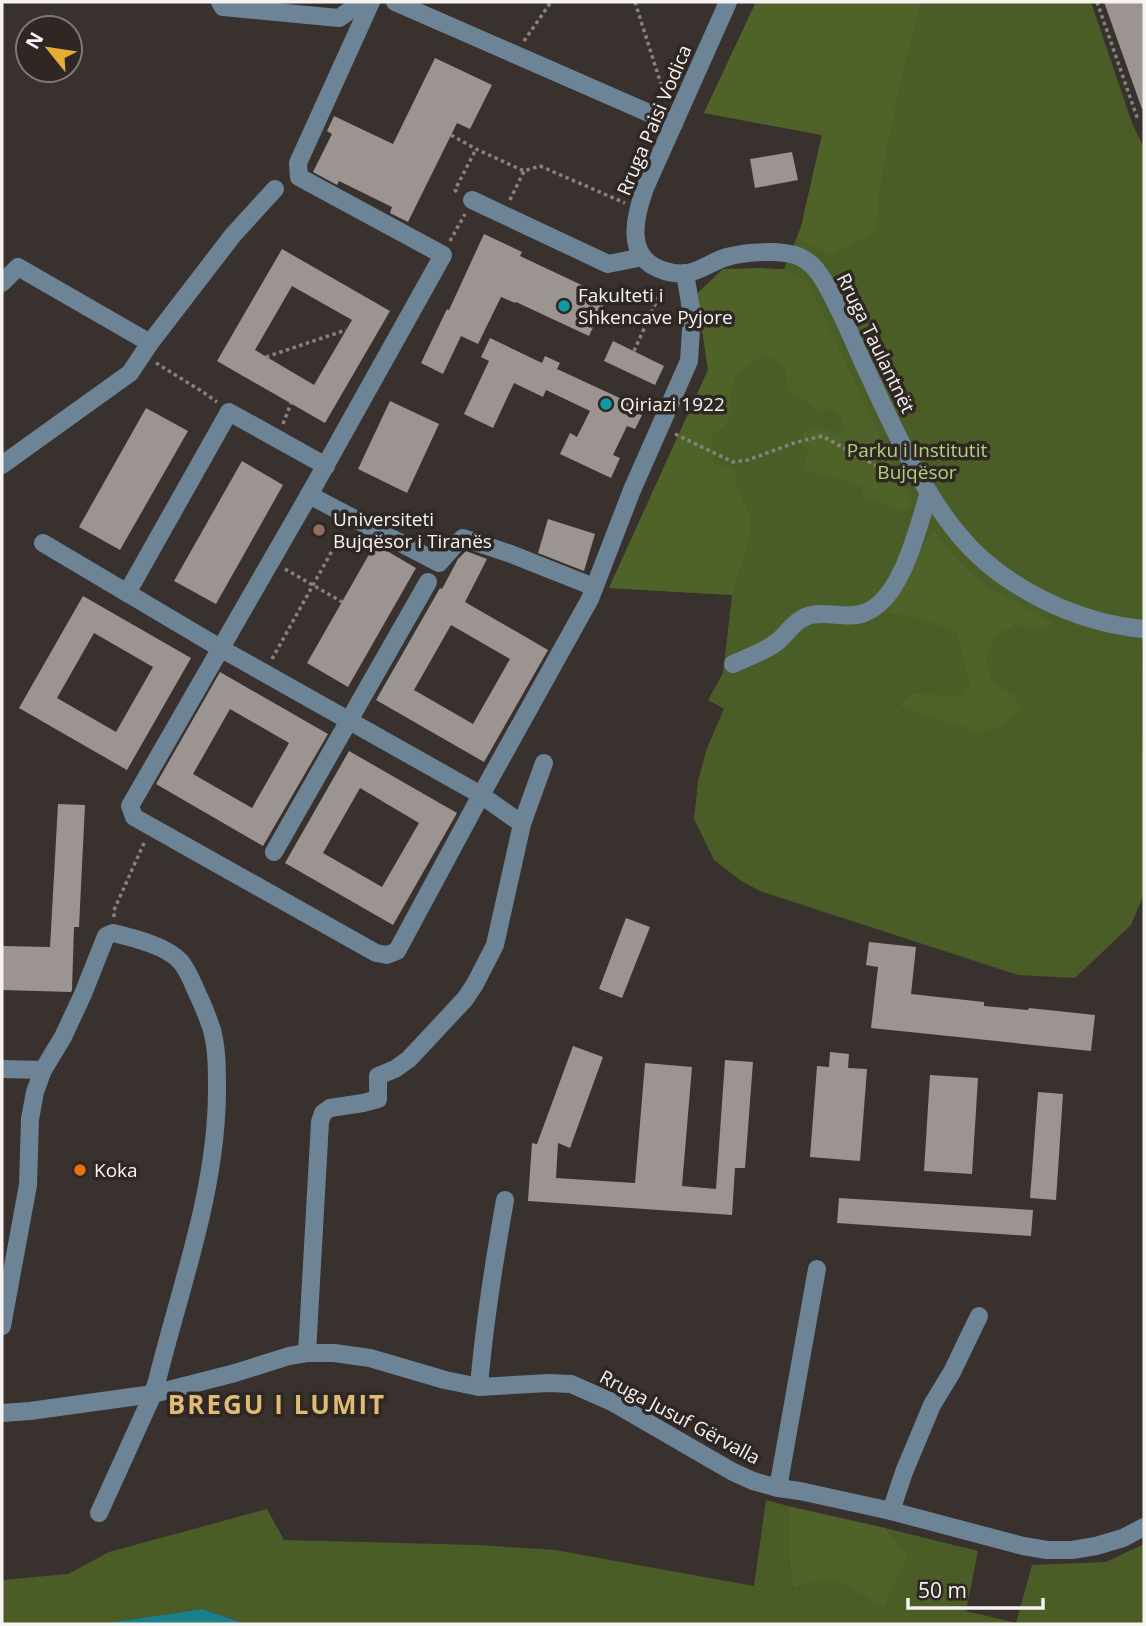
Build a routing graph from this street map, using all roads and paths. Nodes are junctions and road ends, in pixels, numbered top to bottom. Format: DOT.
graph roads {
  1 [pos="220,2"];
  2 [pos="362,2"];
  3 [pos="371,2"];
  4 [pos="395,2"];
  5 [pos="551,2"];
  6 [pos="635,2"];
  7 [pos="1097,2"];
  8 [pos="723,6"];
  9 [pos="514,54"];
  10 [pos="1138,120"];
  11 [pos="674,124"];
  12 [pos="451,135"];
  13 [pos="475,149"];
  14 [pos="464,171"];
  15 [pos="524,171"];
  16 [pos="517,186"];
  17 [pos="275,188"];
  18 [pos="472,200"];
  19 [pos="638,208"];
  20 [pos="643,257"];
  21 [pos="677,273"];
  22 [pos="2,283"];
  23 [pos="345,330"];
  24 [pos="146,349"];
  25 [pos="634,351"];
  26 [pos="266,357"];
  27 [pos="229,412"];
  28 [pos="660,427"];
  29 [pos="913,464"];
  30 [pos="2,465"];
  31 [pos="326,466"];
  32 [pos="929,492"];
  33 [pos="309,495"];
  34 [pos="351,517"];
  35 [pos="43,543"];
  36 [pos="271,561"];
  37 [pos="428,582"];
  38 [pos="313,586"];
  39 [pos="594,587"];
  40 [pos="127,593"];
  41 [pos="342,602"];
  42 [pos="1144,629"];
  43 [pos="220,648"];
  44 [pos="733,664"];
  45 [pos="264,673"];
  46 [pos="349,721"];
  47 [pos="544,763"];
  48 [pos="481,795"];
  49 [pos="522,824"];
  50 [pos="151,827"];
  51 [pos="274,852"];
  52 [pos="113,933"];
  53 [pos="2,1069"];
  54 [pos="43,1070"];
  55 [pos="505,1200"];
  56 [pos="817,1269"];
  57 [pos="979,1316"];
  58 [pos="2,1326"];
  59 [pos="307,1353"];
  60 [pos="479,1387"];
  61 [pos="153,1394"];
  62 [pos="2,1413"];
  63 [pos="778,1488"];
  64 [pos="891,1511"];
  65 [pos="99,1513"];
  66 [pos="1144,1527"];
  1 -- 2 [label="street"];
  3 -- 31 [label="street"];
  4 -- 9 [label="street"];
  5 -- 9 [label="path"];
  6 -- 11 [label="path"];
  7 -- 10 [label="path"];
  8 -- 11 [label="street, Rruga Paisi Vodica"];
  9 -- 11 [label="street"];
  11 -- 19 [label="street, Rruga Paisi Vodica"];
  12 -- 13 [label="path"];
  13 -- 14 [label="path"];
  13 -- 15 [label="path"];
  15 -- 16 [label="path"];
  15 -- 19 [label="path"];
  17 -- 24 [label="street"];
  18 -- 20 [label="street"];
  19 -- 20 [label="street, Rruga Paisi Vodica"];
  20 -- 21 [label="street"];
  21 -- 25 [label="path"];
  21 -- 28 [label="street"];
  21 -- 29 [label="street, Rruga Taulantnët"];
  22 -- 24 [label="street"];
  23 -- 26 [label="path"];
  24 -- 27 [label="path"];
  24 -- 30 [label="street"];
  27 -- 31 [label="street"];
  27 -- 40 [label="street"];
  28 -- 29 [label="path"];
  28 -- 39 [label="street"];
  29 -- 32 [label="street, Rruga Taulantnët"];
  31 -- 33 [label="street"];
  32 -- 42 [label="street, Rruga Taulantnët"];
  32 -- 44 [label="street"];
  33 -- 34 [label="street"];
  33 -- 36 [label="street"];
  34 -- 38 [label="path"];
  34 -- 39 [label="street"];
  35 -- 40 [label="street"];
  36 -- 38 [label="path"];
  36 -- 43 [label="street"];
  37 -- 46 [label="street"];
  38 -- 41 [label="path"];
  38 -- 45 [label="path"];
  39 -- 48 [label="street"];
  40 -- 43 [label="street"];
  43 -- 45 [label="street"];
  43 -- 50 [label="street"];
  45 -- 46 [label="street"];
  46 -- 48 [label="street"];
  46 -- 51 [label="street"];
  47 -- 49 [label="street"];
  48 -- 49 [label="street"];
  48 -- 50 [label="street"];
  49 -- 59 [label="street"];
  50 -- 52 [label="path"];
  52 -- 54 [label="street"];
  52 -- 61 [label="street"];
  53 -- 54 [label="street"];
  54 -- 58 [label="street"];
  55 -- 60 [label="street"];
  56 -- 63 [label="street"];
  57 -- 64 [label="street"];
  59 -- 60 [label="street, Rruga Jusuf Gërvalla"];
  59 -- 61 [label="street, Rruga Jusuf Gërvalla"];
  60 -- 63 [label="street, Rruga Jusuf Gërvalla"];
  61 -- 62 [label="street, Rruga Jusuf Gërvalla"];
  61 -- 65 [label="street"];
  63 -- 64 [label="street, Rruga Jusuf Gërvalla"];
  64 -- 66 [label="street, Rruga Jusuf Gërvalla"];
}
